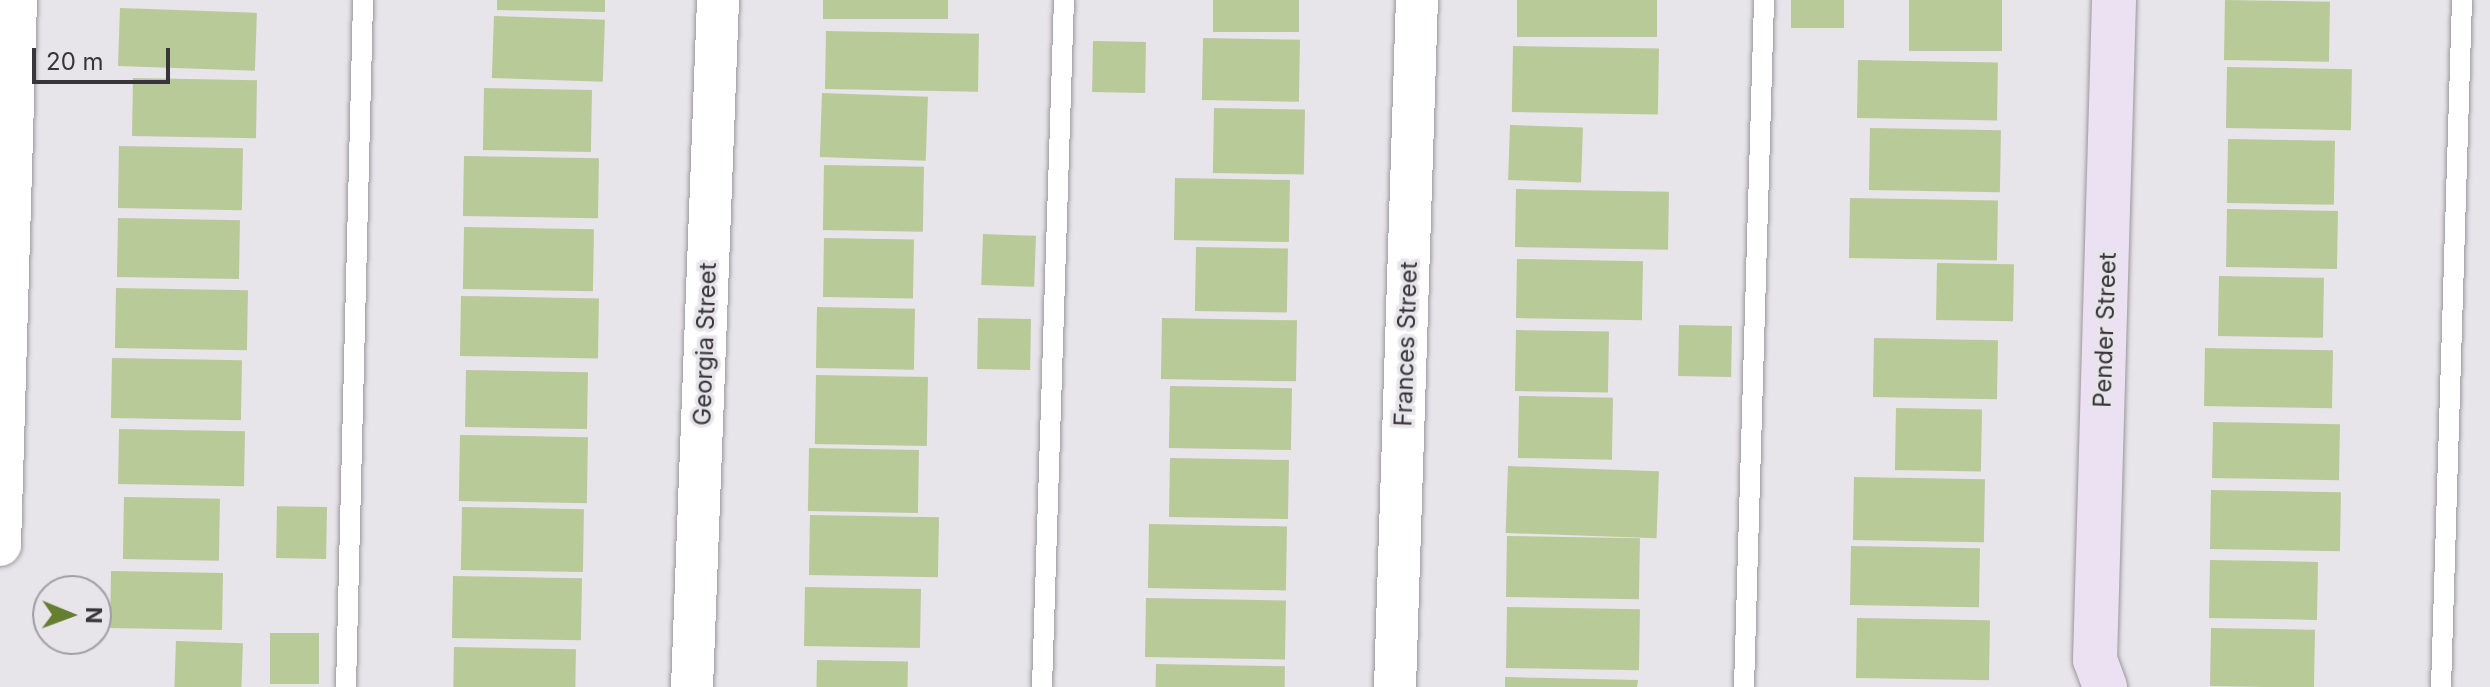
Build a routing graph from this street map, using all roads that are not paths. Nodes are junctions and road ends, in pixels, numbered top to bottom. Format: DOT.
graph roads {
  1 [pos="16,0"];
  2 [pos="363,0"];
  3 [pos="718,0"];
  4 [pos="1064,0"];
  5 [pos="1417,0"];
  6 [pos="1764,0"];
  7 [pos="2114,0"];
  8 [pos="2462,0"];
  9 [pos="0,545"];
  10 [pos="2094,678"];
  11 [pos="346,687"];
  12 [pos="692,687"];
  13 [pos="1042,687"];
  14 [pos="1395,687"];
  15 [pos="1744,687"];
  16 [pos="2441,687"];
  1 -- 9 [label="street"];
  2 -- 11 [label="lane"];
  3 -- 12 [label="street, Georgia Street"];
  4 -- 13 [label="lane"];
  5 -- 14 [label="street, Frances Street"];
  6 -- 15 [label="lane"];
  7 -- 10 [label="street, Pender Street"];
  8 -- 16 [label="lane"];
}
